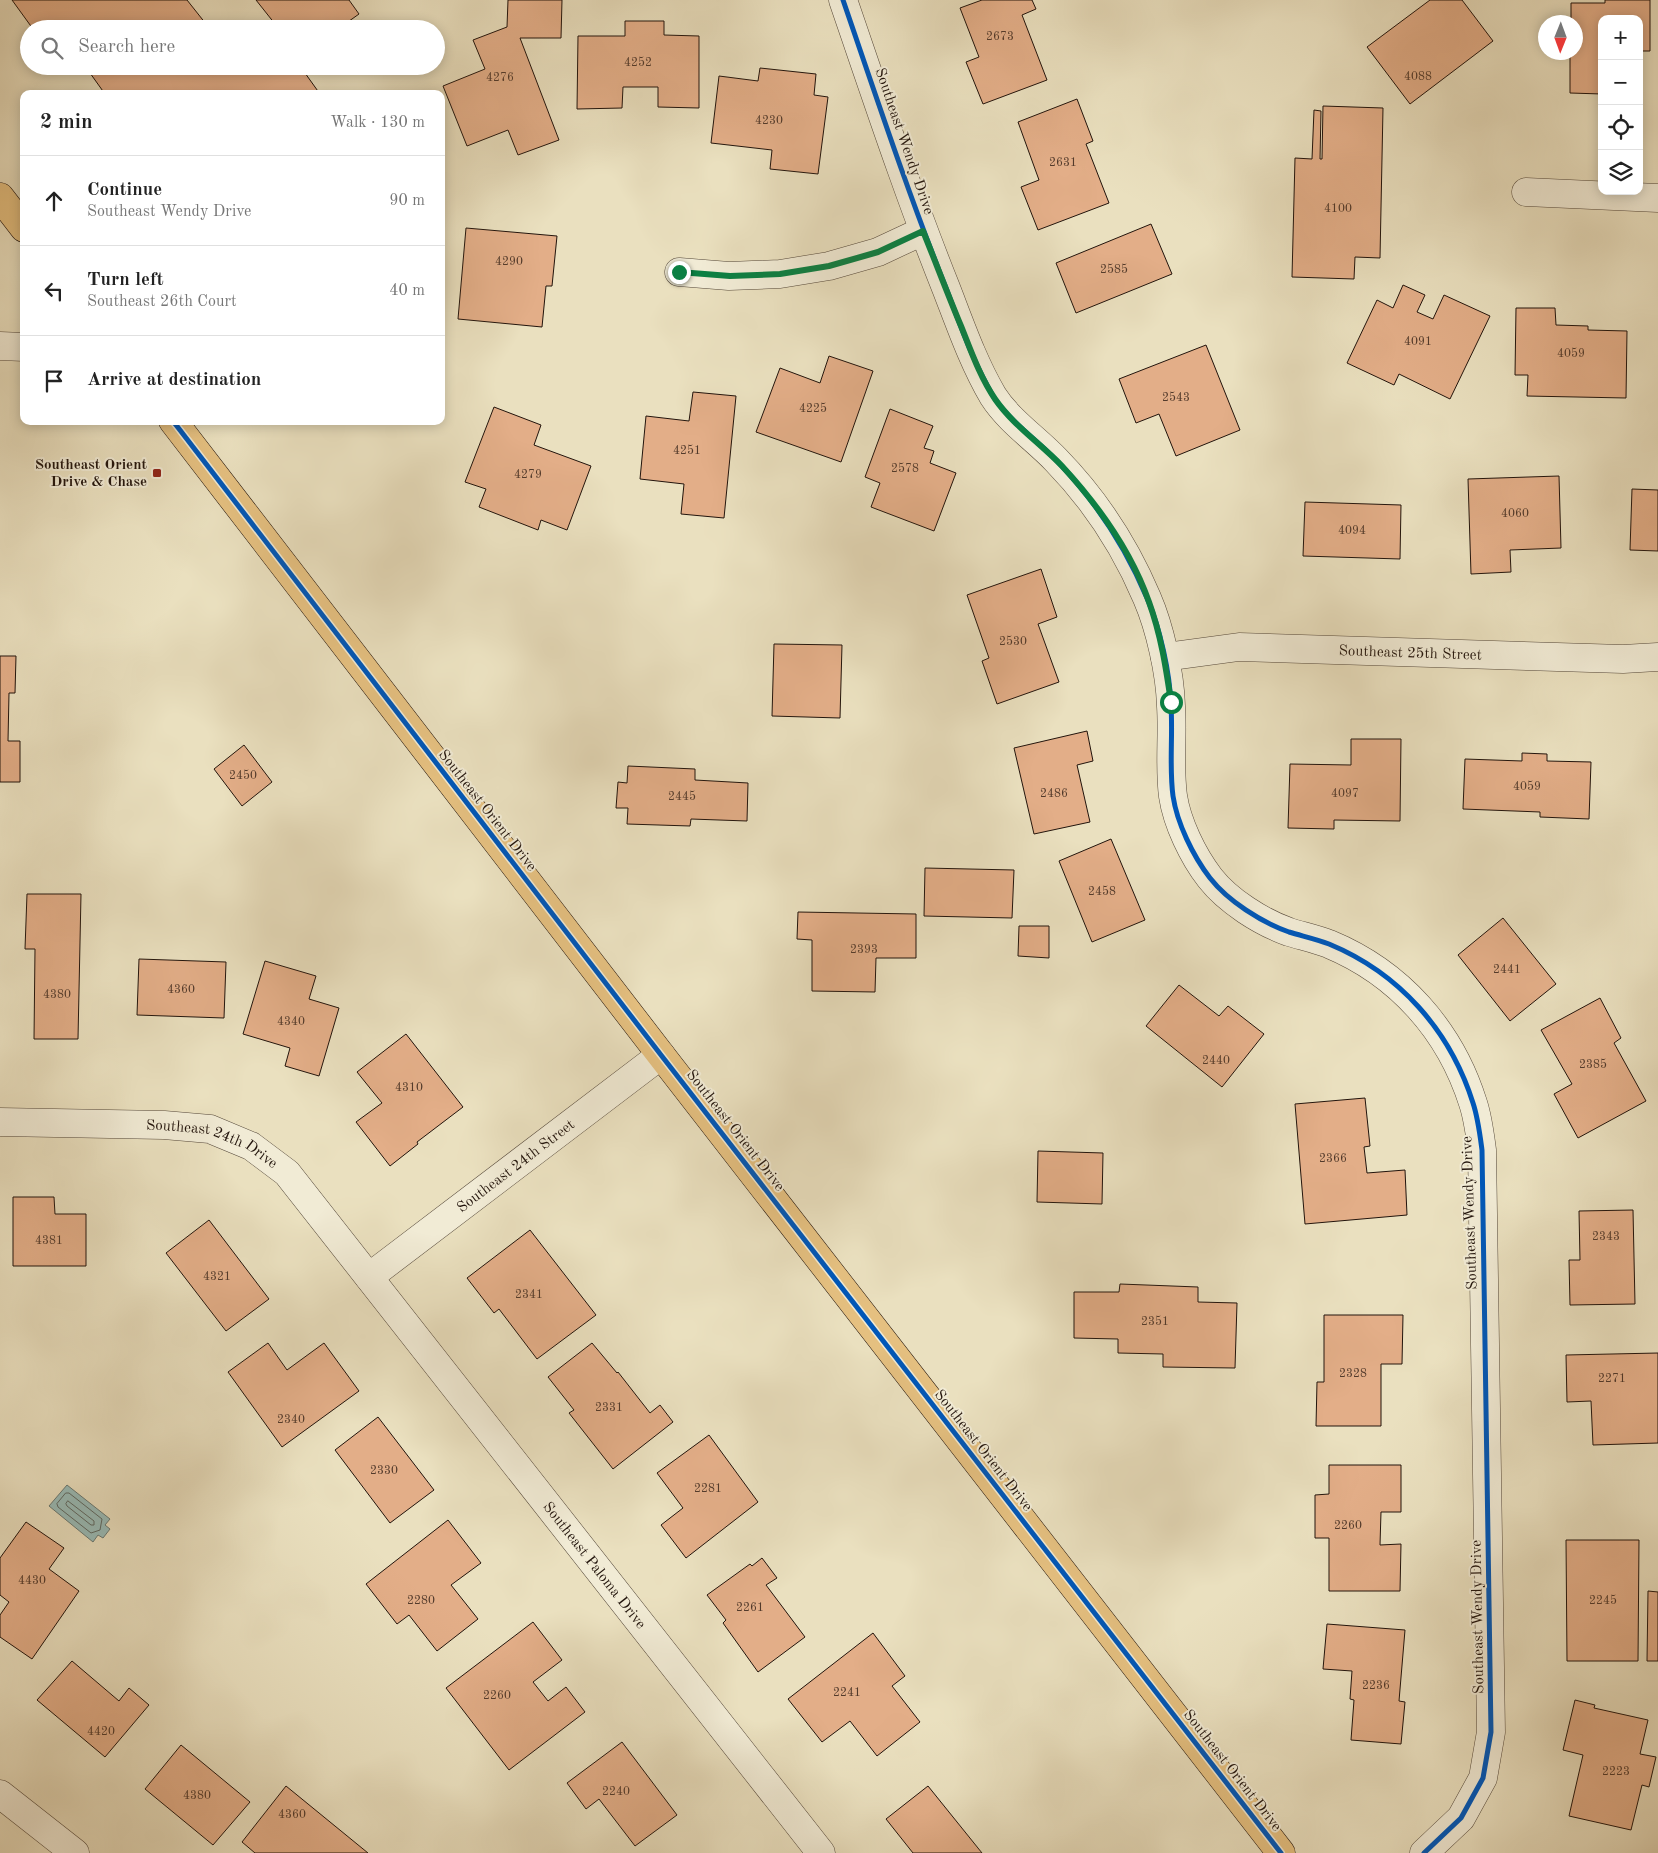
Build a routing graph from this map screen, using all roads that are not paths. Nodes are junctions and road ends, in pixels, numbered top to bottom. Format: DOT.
graph roads {
  1 [pos="843,0"];
  2 [pos="1526,192"];
  3 [pos="0,197"];
  4 [pos="1658,198"];
  5 [pos="20,223"];
  6 [pos="923,231"];
  7 [pos="679,272"];
  8 [pos="0,346"];
  9 [pos="20,347"];
  10 [pos="176,425"];
  11 [pos="1165,657"];
  12 [pos="1658,657"];
  13 [pos="662,1055"];
  14 [pos="0,1122"];
  15 [pos="368,1277"];
  16 [pos="0,1794"];
  17 [pos="75,1853"];
  18 [pos="820,1853"];
  19 [pos="1282,1853"];
  20 [pos="1424,1853"];
  1 -- 6 [label="street, Southeast Wendy Drive"];
  2 -- 4 [label="street"];
  3 -- 5 [label="main road"];
  6 -- 7 [label="street"];
  6 -- 11 [label="street, Southeast Wendy Drive"];
  8 -- 9 [label="street"];
  10 -- 13 [label="main road, Southeast Orient Drive"];
  11 -- 12 [label="street, Southeast 25th Street"];
  11 -- 20 [label="street, Southeast Wendy Drive"];
  13 -- 15 [label="street, Southeast 24th Street"];
  13 -- 19 [label="main road, Southeast Orient Drive"];
  14 -- 15 [label="street, Southeast 24th Drive"];
  15 -- 18 [label="street, Southeast Paloma Drive"];
  16 -- 17 [label="street"];
}
